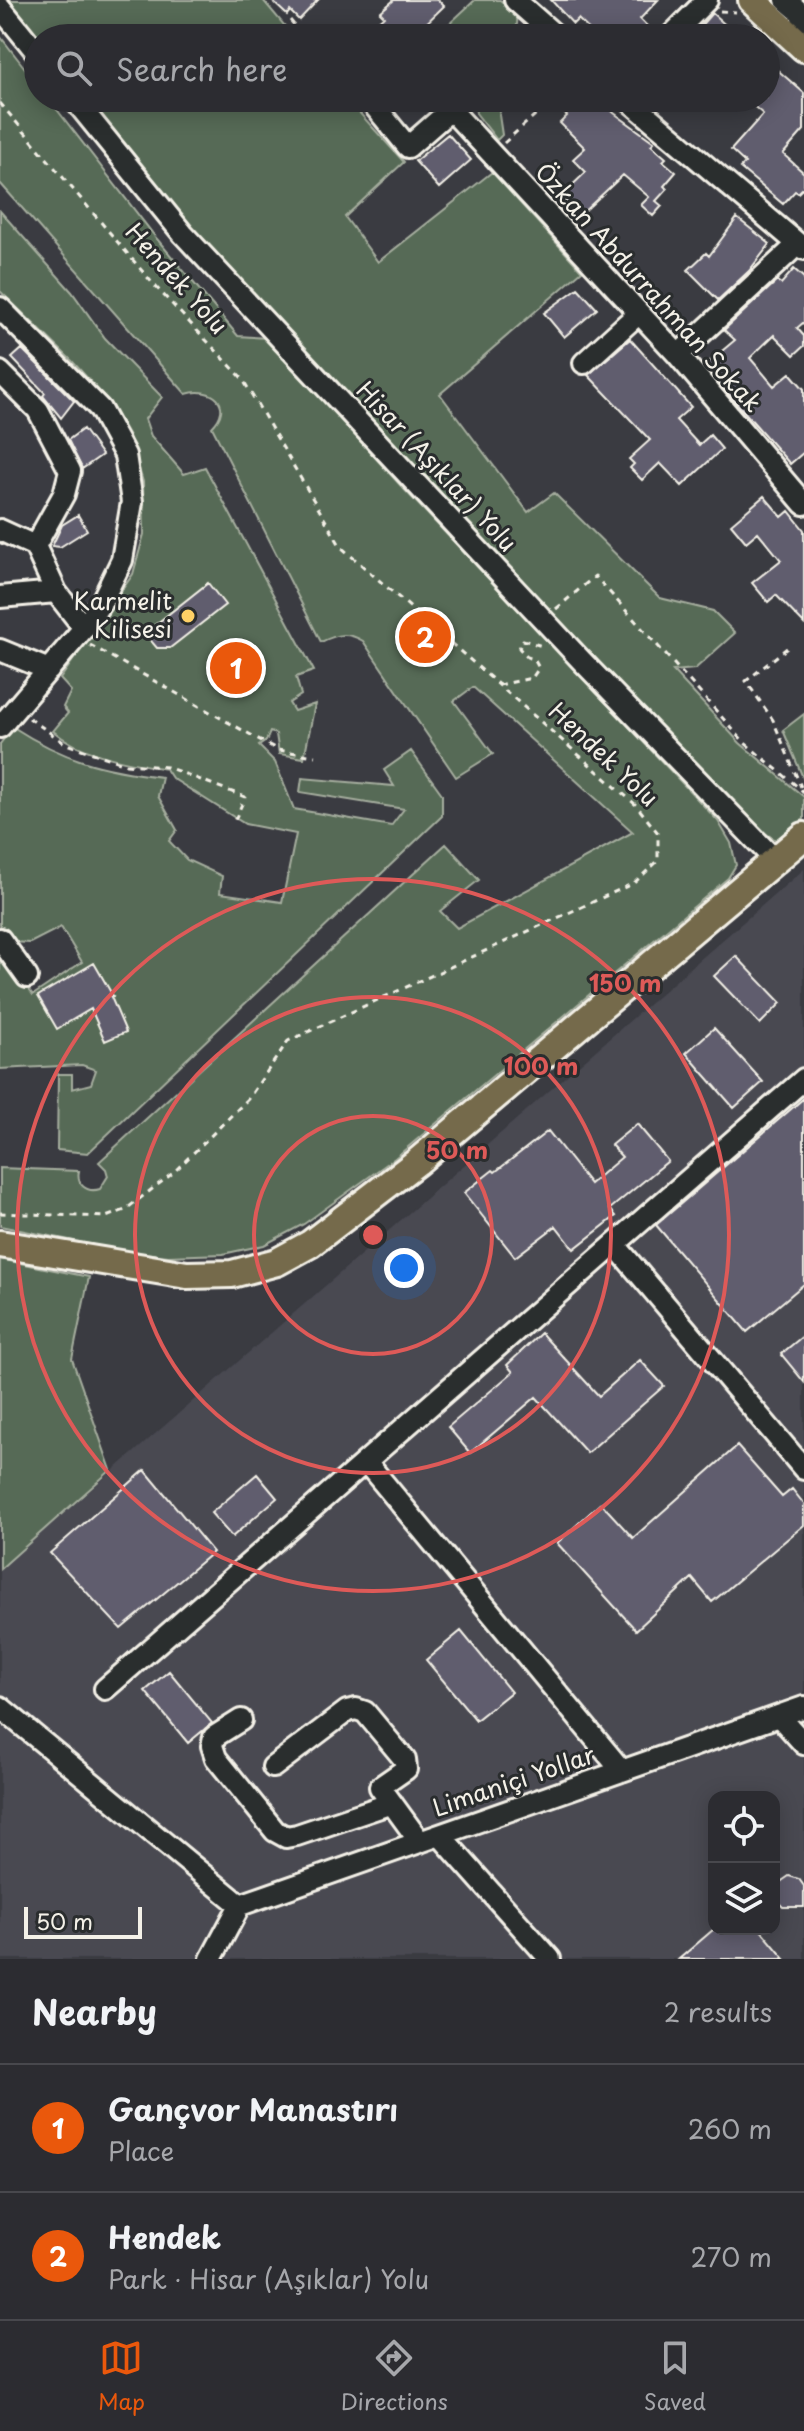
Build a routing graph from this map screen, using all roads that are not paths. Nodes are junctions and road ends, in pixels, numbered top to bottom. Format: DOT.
graph roads {
  1 [pos="515,0"];
  2 [pos="786,0"];
  3 [pos="706,1"];
  4 [pos="0,7"];
  5 [pos="748,10"];
  6 [pos="535,24"];
  7 [pos="683,24"];
  8 [pos="769,24"];
  9 [pos="804,26"];
  10 [pos="780,32"];
  11 [pos="24,37"];
  12 [pos="804,48"];
  13 [pos="84,112"];
  14 [pos="379,112"];
  15 [pos="449,112"];
  16 [pos="463,112"];
  17 [pos="643,112"];
  18 [pos="801,246"];
  19 [pos="0,308"];
  20 [pos="639,313"];
  21 [pos="678,355"];
  22 [pos="584,363"];
  23 [pos="0,372"];
  24 [pos="804,504"];
  25 [pos="0,530"];
  26 [pos="35,546"];
  27 [pos="56,592"];
  28 [pos="0,597"];
  29 [pos="80,632"];
  30 [pos="0,650"];
  31 [pos="49,670"];
  32 [pos="0,727"];
  33 [pos="804,836"];
  34 [pos="774,859"];
  35 [pos="0,939"];
  36 [pos="27,977"];
  37 [pos="804,1079"];
  38 [pos="0,1244"];
  39 [pos="615,1245"];
  40 [pos="367,1463"];
  41 [pos="804,1469"];
  42 [pos="105,1689"];
  43 [pos="0,1707"];
  44 [pos="804,1707"];
  45 [pos="779,1716"];
  46 [pos="241,1720"];
  47 [pos="804,1744"];
  48 [pos="273,1767"];
  49 [pos="622,1771"];
  50 [pos="392,1803"];
  51 [pos="440,1835"];
  52 [pos="420,1842"];
  53 [pos="240,1905"];
  54 [pos="211,1959"];
  55 [pos="550,1959"];
  1 -- 6 [label="street"];
  2 -- 9 [label="street"];
  3 -- 7 [label="street"];
  4 -- 11 [label="street"];
  5 -- 8 [label="main road"];
  10 -- 12 [label="main road"];
  13 -- 34 [label="street, Hisar (Aşıklar) Yolu"];
  14 -- 15 [label="street"];
  16 -- 20 [label="street, Özkan Abdurrahman Sokak"];
  17 -- 18 [label="street"];
  18 -- 21 [label="street"];
  19 -- 29 [label="street"];
  20 -- 21 [label="street, Özkan Abdurrahman Sokak"];
  20 -- 22 [label="street"];
  21 -- 24 [label="street, Özkan Abdurrahman Sokak"];
  23 -- 26 [label="street"];
  25 -- 26 [label="street"];
  26 -- 27 [label="street"];
  27 -- 28 [label="street"];
  27 -- 29 [label="street"];
  29 -- 31 [label="street"];
  30 -- 31 [label="street"];
  31 -- 32 [label="street"];
  33 -- 34 [label="main road"];
  34 -- 38 [label="main road"];
  35 -- 36 [label="street"];
  37 -- 39 [label="street"];
  39 -- 40 [label="street"];
  39 -- 41 [label="street"];
  40 -- 42 [label="street"];
  40 -- 49 [label="street"];
  43 -- 53 [label="street"];
  44 -- 45 [label="street, Limaniçi Yollar"];
  45 -- 47 [label="street"];
  45 -- 49 [label="street, Limaniçi Yollar"];
  46 -- 50 [label="street"];
  48 -- 50 [label="street"];
  49 -- 51 [label="street, Limaniçi Yollar"];
  50 -- 52 [label="street"];
  51 -- 52 [label="street, Limaniçi Yollar"];
  51 -- 55 [label="street"];
  52 -- 53 [label="street, Limaniçi Yollar"];
  53 -- 54 [label="street"];
}
